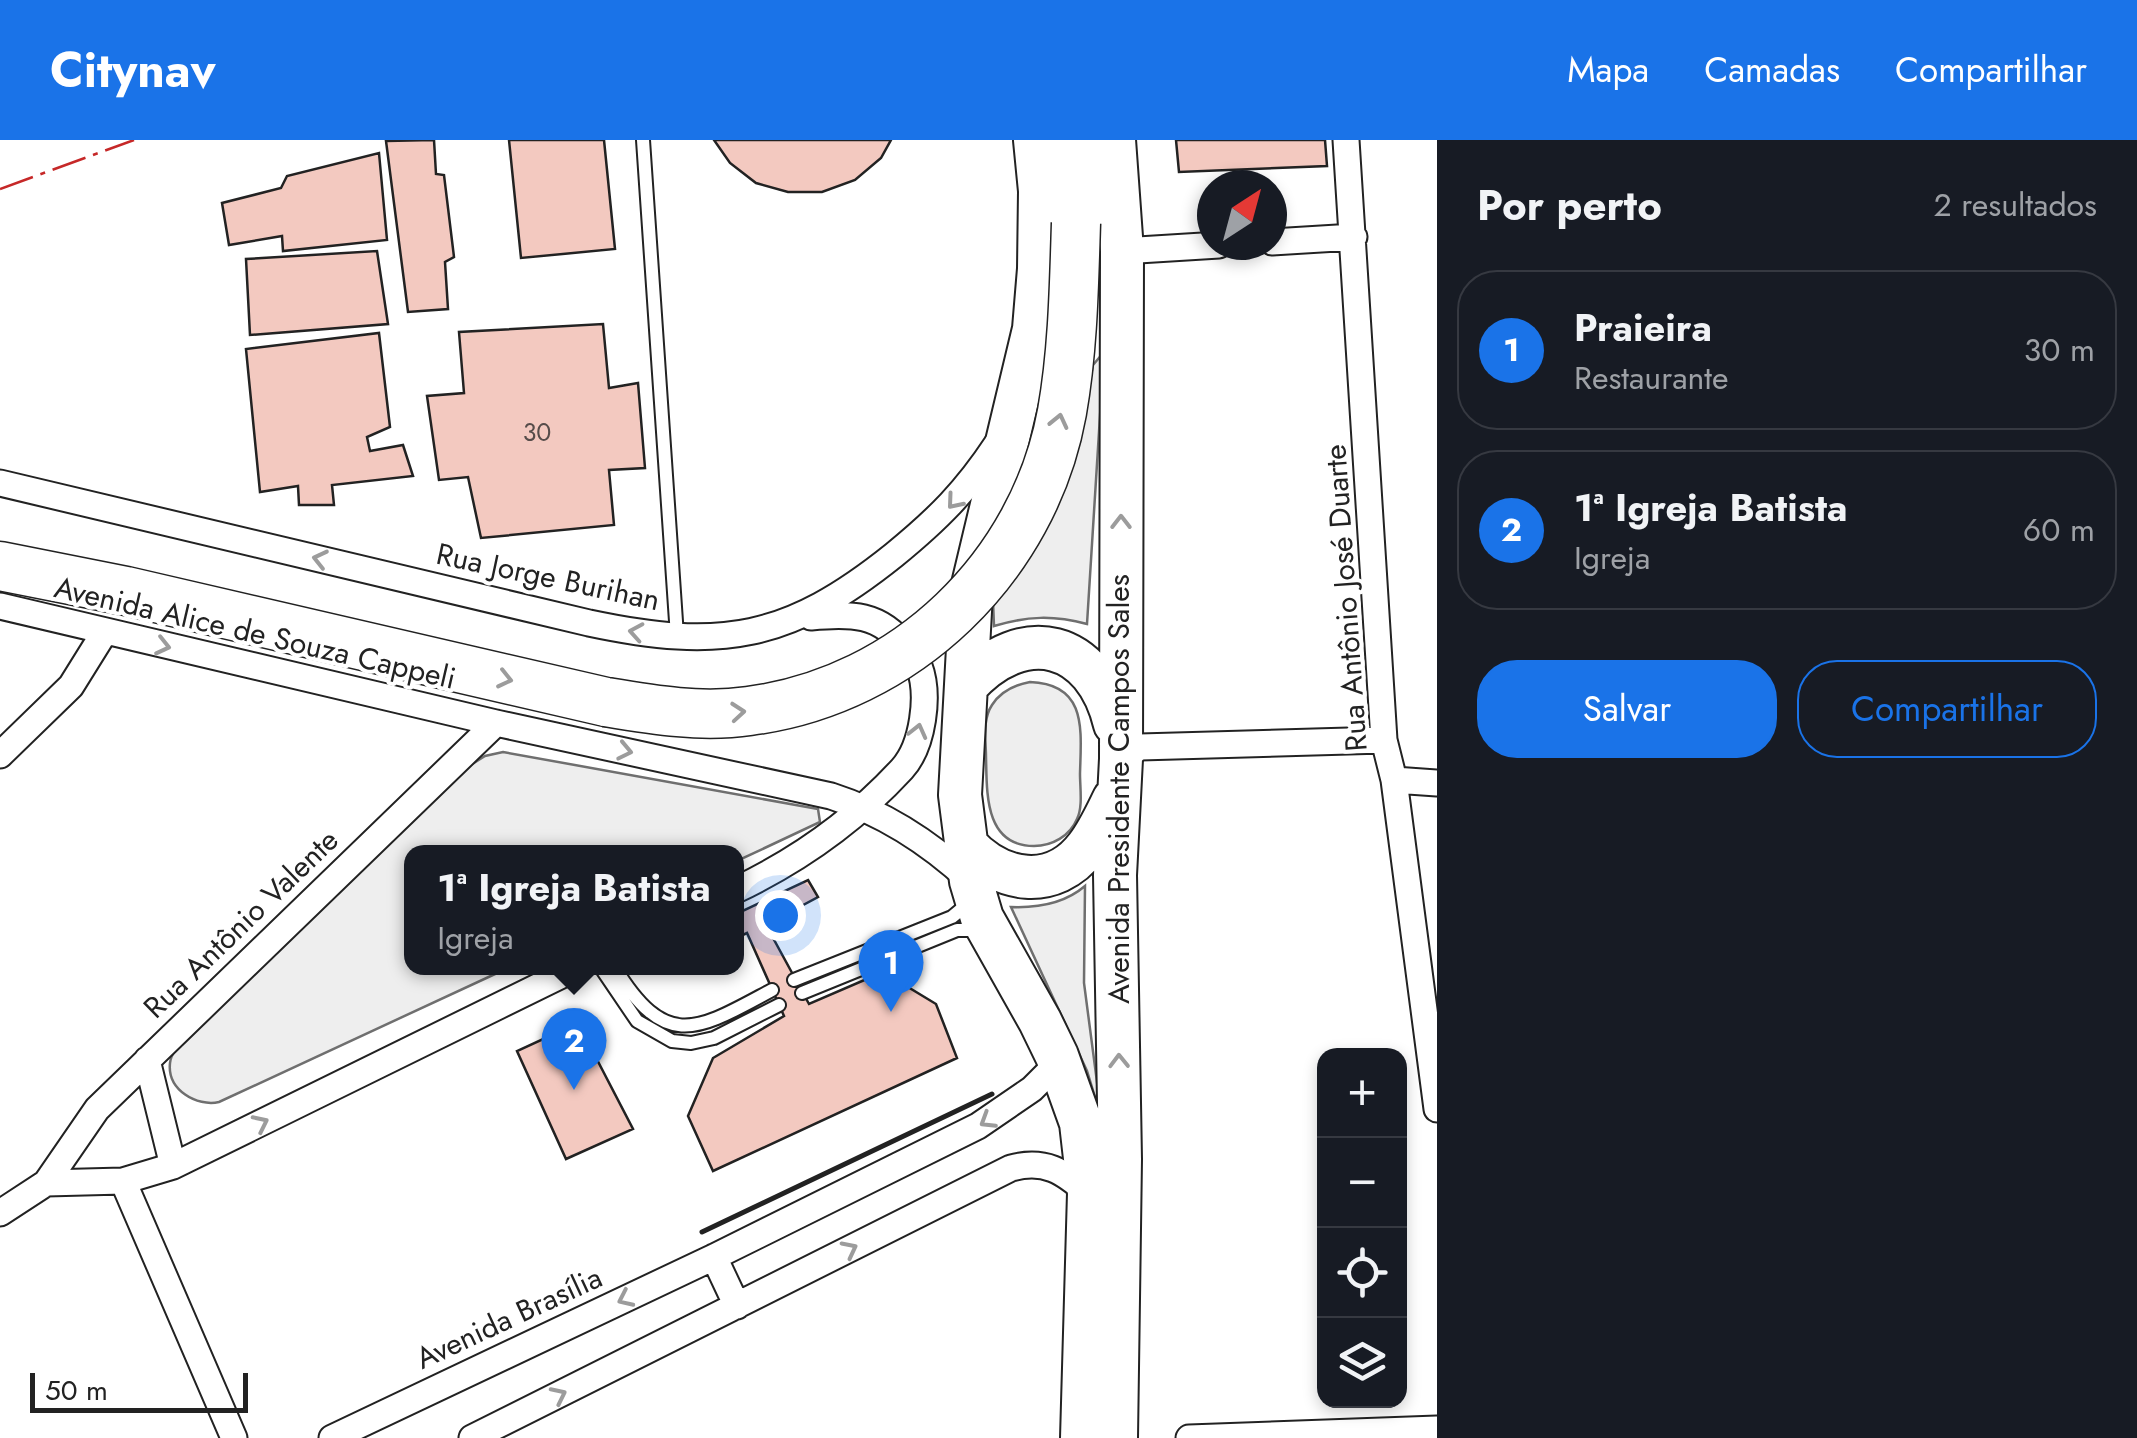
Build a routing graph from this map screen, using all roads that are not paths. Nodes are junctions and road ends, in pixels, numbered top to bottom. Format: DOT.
graph roads {
  1 [pos="643,140"];
  2 [pos="1035,140"];
  3 [pos="1075,140"];
  4 [pos="1114,140"];
  5 [pos="1346,140"];
  6 [pos="1354,237"];
  7 [pos="1287,241"];
  8 [pos="1197,246"];
  9 [pos="1122,251"];
  10 [pos="1010,423"];
  11 [pos="0,483"];
  12 [pos="0,566"];
  13 [pos="0,606"];
  14 [pos="795,618"];
  15 [pos="104,633"];
  16 [pos="677,638"];
  17 [pos="966,686"];
  18 [pos="496,723"];
  19 [pos="1384,740"];
  20 [pos="0,755"];
  21 [pos="1120,774"];
  22 [pos="1394,780"];
  23 [pos="1437,783"];
  24 [pos="861,806"];
  25 [pos="744,886"];
  26 [pos="970,894"];
  27 [pos="561,975"];
  28 [pos="607,975"];
  29 [pos="618,975"];
  30 [pos="794,980"];
  31 [pos="772,990"];
  32 [pos="802,993"];
  33 [pos="779,1005"];
  34 [pos="636,1010"];
  35 [pos="1057,1056"];
  36 [pos="147,1060"];
  37 [pos="1437,1109"];
  38 [pos="173,1166"];
  39 [pos="124,1181"];
  40 [pos="46,1183"];
  41 [pos="1088,1193"];
  42 [pos="0,1213"];
  43 [pos="714,1257"];
  44 [pos="737,1306"];
  45 [pos="1437,1430"];
  46 [pos="1333,1436"];
  47 [pos="234,1438"];
  48 [pos="332,1438"];
  49 [pos="472,1438"];
  50 [pos="1082,1438"];
  51 [pos="1116,1438"];
  52 [pos="1189,1438"];
  1 -- 16 [label="lane"];
  2 -- 10 [label="main road"];
  12 -- 3 [label="highway, one-way, bridge"];
  4 -- 9 [label="main road, Avenida Presidente Campos Sales"];
  5 -- 6 [label="street, Rua Antônio José Duarte"];
  6 -- 7 [label="street"];
  6 -- 19 [label="street, Rua Antônio José Duarte"];
  8 -- 9 [label="street"];
  21 -- 9 [label="main road, Avenida Presidente Campos Sales, one-way"];
  10 -- 14 [label="street, Rua Jorge Burihan, one-way"];
  10 -- 17 [label="main road"];
  16 -- 11 [label="street, Rua Jorge Burihan, one-way"];
  13 -- 15 [label="street, Avenida Alice de Souza Cappeli"];
  14 -- 16 [label="street, Rua Jorge Burihan"];
  24 -- 14 [label="street, one-way"];
  15 -- 18 [label="street, Avenida Alice de Souza Cappeli, one-way"];
  15 -- 20 [label="street"];
  17 -- 21 [label="main road"];
  17 -- 26 [label="main road"];
  18 -- 24 [label="street, Avenida Alice de Souza Cappeli, one-way"];
  18 -- 36 [label="street, Rua Antônio Valente"];
  19 -- 21 [label="street"];
  19 -- 22 [label="street, Rua Antônio José Duarte"];
  21 -- 26 [label="main road"];
  51 -- 21 [label="main road, Avenida Presidente Campos Sales, one-way"];
  22 -- 23 [label="street"];
  22 -- 37 [label="street, Rua Antônio José Duarte"];
  24 -- 25 [label="street"];
  24 -- 26 [label="street, Avenida Alice de Souza Cappeli"];
  26 -- 30 [label="lane"];
  26 -- 32 [label="lane"];
  26 -- 35 [label="main road"];
  38 -- 27 [label="street, one-way"];
  28 -- 34 [label="lane"];
  29 -- 34 [label="lane"];
  31 -- 34 [label="lane"];
  33 -- 34 [label="lane"];
  35 -- 41 [label="main road"];
  35 -- 43 [label="street, Avenida Brasília, one-way"];
  36 -- 38 [label="street"];
  36 -- 40 [label="street, Rua Antônio Valente"];
  38 -- 39 [label="street"];
  39 -- 40 [label="street"];
  39 -- 47 [label="street"];
  40 -- 42 [label="street"];
  44 -- 41 [label="street, one-way"];
  41 -- 50 [label="main road"];
  43 -- 44 [label="street"];
  43 -- 48 [label="street, Avenida Brasília, one-way"];
  49 -- 44 [label="street, one-way"];
  45 -- 46 [label="street"];
  46 -- 52 [label="street"];
}
